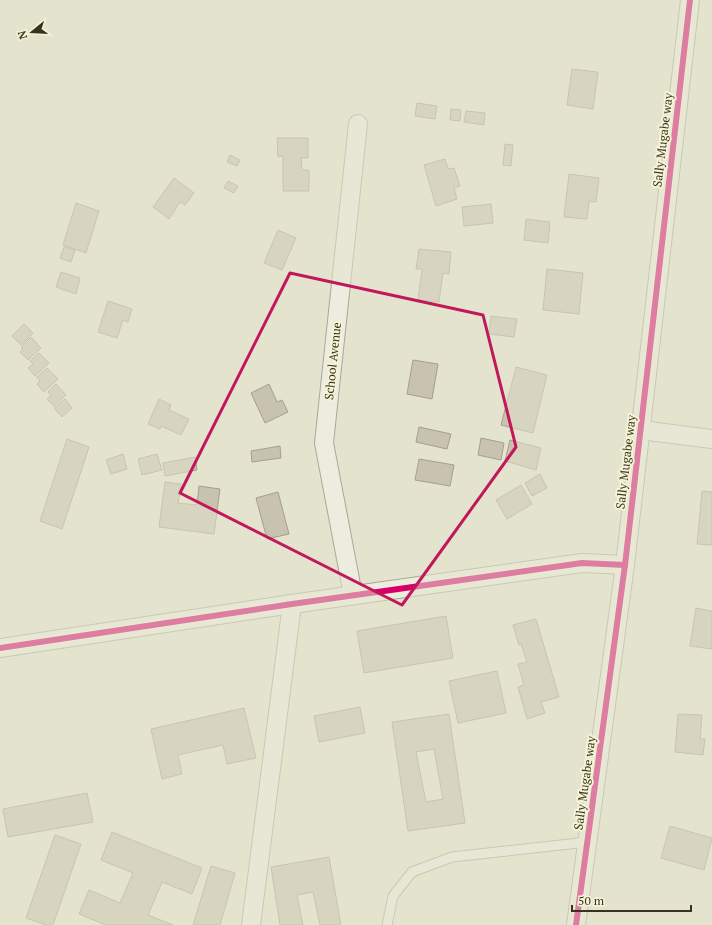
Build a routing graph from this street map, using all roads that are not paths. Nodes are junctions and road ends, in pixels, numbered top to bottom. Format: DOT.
graph roads {
  1 [pos="690,0"];
  2 [pos="358,124"];
  3 [pos="641,430"];
  4 [pos="712,439"];
  5 [pos="625,565"];
  6 [pos="353,595"];
  7 [pos="292,604"];
  8 [pos="0,648"];
  9 [pos="588,842"];
  10 [pos="251,925"];
  11 [pos="387,925"];
  12 [pos="576,925"];
  1 -- 3 [label="street, Sally Mugabe way"];
  2 -- 6 [label="street, School Avenue"];
  3 -- 4 [label="street"];
  3 -- 5 [label="street, Sally Mugabe way"];
  5 -- 6 [label="street"];
  5 -- 9 [label="street, Sally Mugabe way"];
  6 -- 7 [label="street"];
  7 -- 8 [label="street"];
  7 -- 10 [label="street"];
  9 -- 11 [label="lane"];
  9 -- 12 [label="street, Sally Mugabe way"];
}
